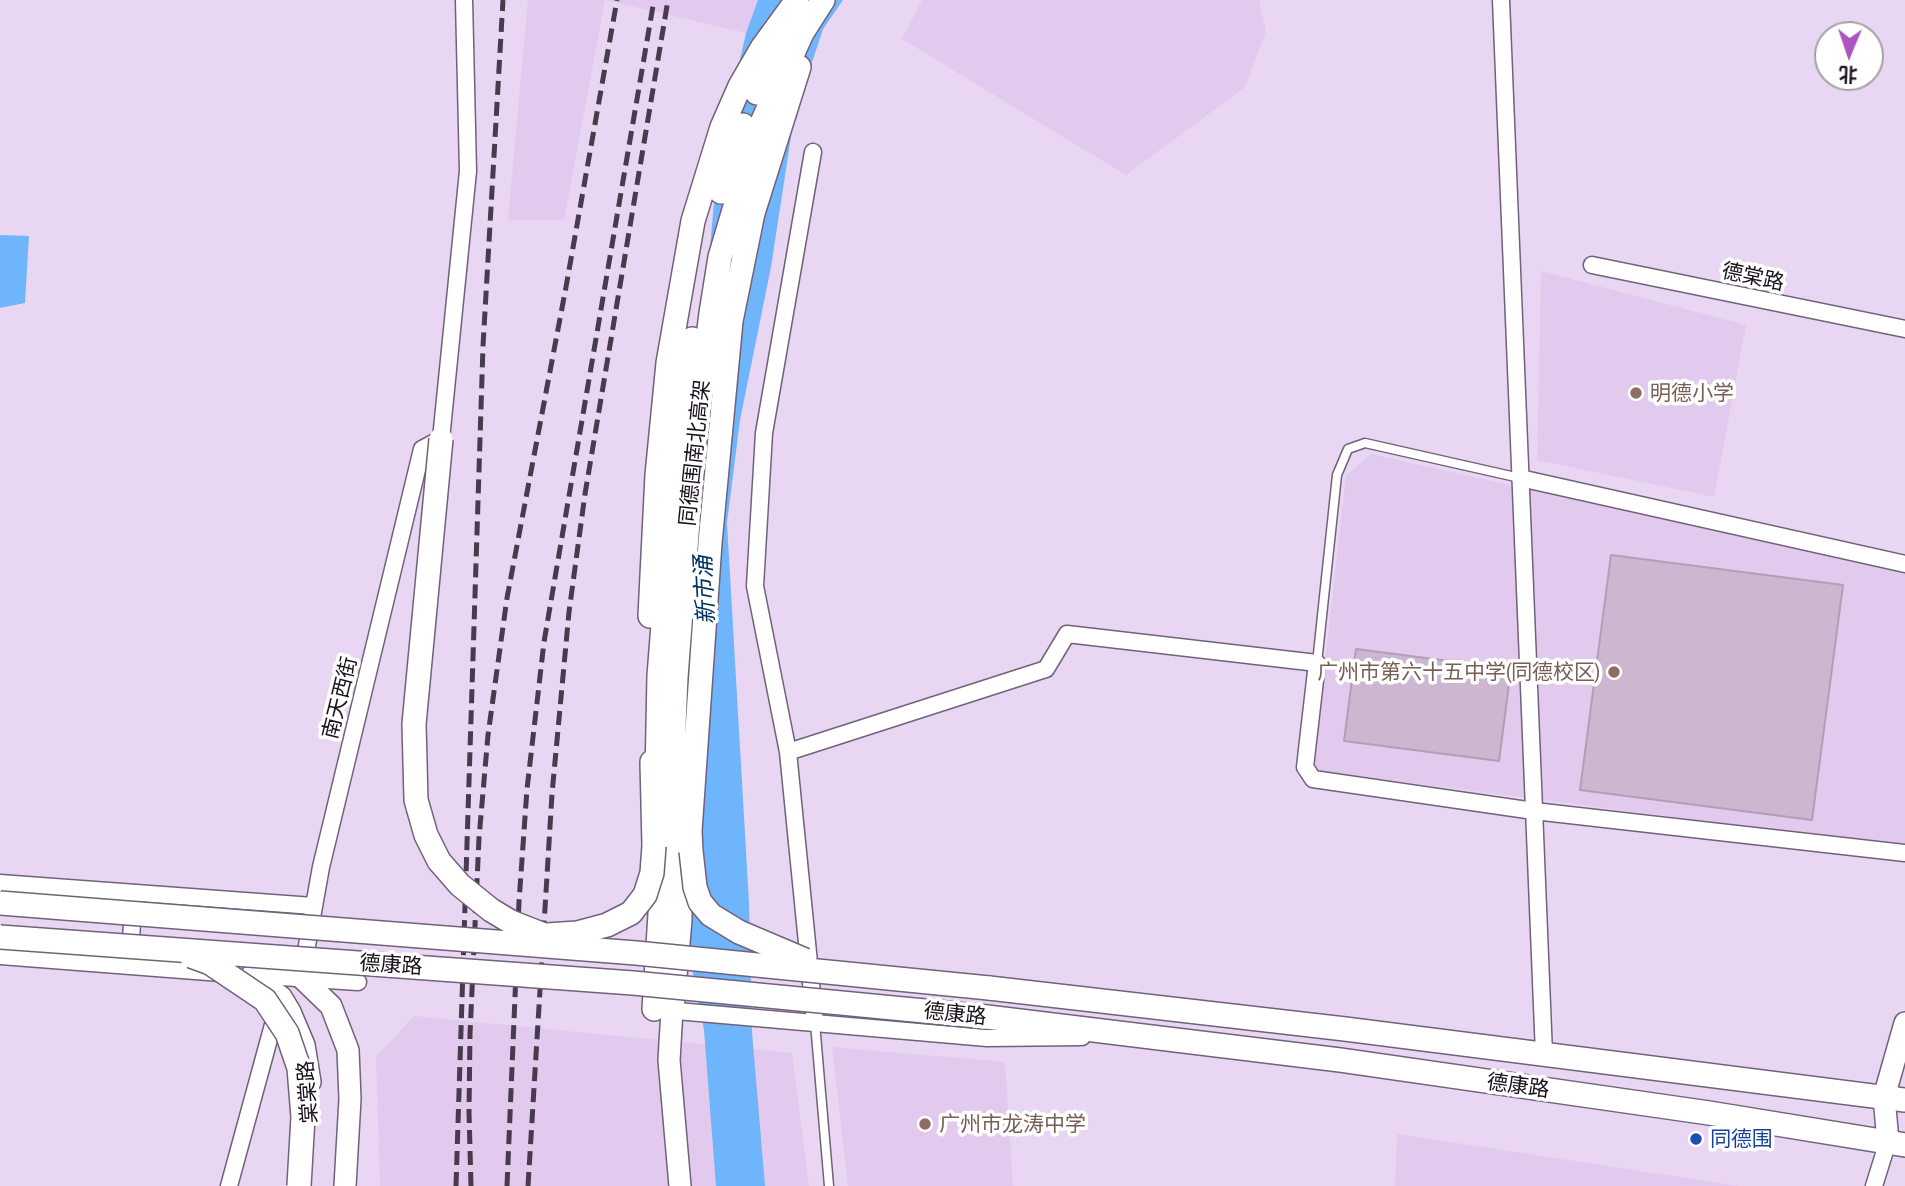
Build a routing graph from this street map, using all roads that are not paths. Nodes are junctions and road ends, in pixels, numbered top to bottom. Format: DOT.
graph roads {
  1 [pos="464,0"];
  2 [pos="1501,0"];
  3 [pos="811,2"];
  4 [pos="813,152"];
  5 [pos="1592,265"];
  6 [pos="1905,329"];
  7 [pos="441,439"];
  8 [pos="1520,478"];
  9 [pos="1905,564"];
  10 [pos="1317,663"];
  11 [pos="788,752"];
  12 [pos="1534,811"];
  13 [pos="1905,853"];
  14 [pos="0,883"];
  15 [pos="133,892"];
  16 [pos="0,903"];
  17 [pos="313,906"];
  18 [pos="544,935"];
  19 [pos="0,937"];
  20 [pos="469,940"];
  21 [pos="154,948"];
  22 [pos="0,956"];
  23 [pos="130,966"];
  24 [pos="838,972"];
  25 [pos="252,975"];
  26 [pos="358,982"];
  27 [pos="289,984"];
  28 [pos="671,1010"];
  29 [pos="815,1023"];
  30 [pos="1905,1023"];
  31 [pos="1133,1035"];
  32 [pos="1544,1054"];
  33 [pos="1899,1095"];
  34 [pos="350,1098"];
  35 [pos="1897,1143"];
  36 [pos="229,1186"];
  37 [pos="299,1186"];
  38 [pos="333,1186"];
  39 [pos="345,1186"];
  40 [pos="680,1186"];
  41 [pos="830,1186"];
  42 [pos="1874,1186"];
  1 -- 7 [label="street"];
  2 -- 8 [label="street"];
  3 -- 18 [label="main road, bridge"];
  3 -- 24 [label="main road, bridge"];
  3 -- 28 [label="main road, 同德围南北高架"];
  4 -- 11 [label="street"];
  5 -- 6 [label="street, 德棠路"];
  7 -- 17 [label="street, 南天西街"];
  7 -- 18 [label="main road, bridge"];
  8 -- 9 [label="street"];
  8 -- 10 [label="lane"];
  8 -- 12 [label="street"];
  10 -- 11 [label="street"];
  10 -- 12 [label="street"];
  11 -- 29 [label="street"];
  12 -- 13 [label="street"];
  12 -- 32 [label="street"];
  14 -- 15 [label="street"];
  15 -- 17 [label="street"];
  15 -- 23 [label="street"];
  16 -- 20 [label="main road, 德康路, bridge"];
  17 -- 27 [label="street, 南天西街"];
  18 -- 20 [label="main road, bridge"];
  19 -- 21 [label="main road, 德康路, bridge"];
  20 -- 24 [label="main road, 德康路, bridge"];
  21 -- 31 [label="main road, 德康路, bridge"];
  21 -- 37 [label="main road, bridge"];
  22 -- 23 [label="street"];
  23 -- 25 [label="street"];
  24 -- 32 [label="main road, 德康路, bridge"];
  25 -- 27 [label="street, 棠棠路"];
  26 -- 27 [label="street"];
  27 -- 34 [label="street, 棠棠路"];
  27 -- 36 [label="street, 南天西街"];
  27 -- 37 [label="street, 棠棠路"];
  28 -- 29 [label="street"];
  28 -- 40 [label="street"];
  29 -- 31 [label="street"];
  29 -- 41 [label="lane"];
  30 -- 33 [label="street"];
  31 -- 35 [label="main road, 德康路"];
  32 -- 33 [label="main road, 德康路"];
  33 -- 35 [label="street"];
  34 -- 38 [label="street"];
  34 -- 39 [label="street, 棠棠路"];
  35 -- 42 [label="street"];
}
